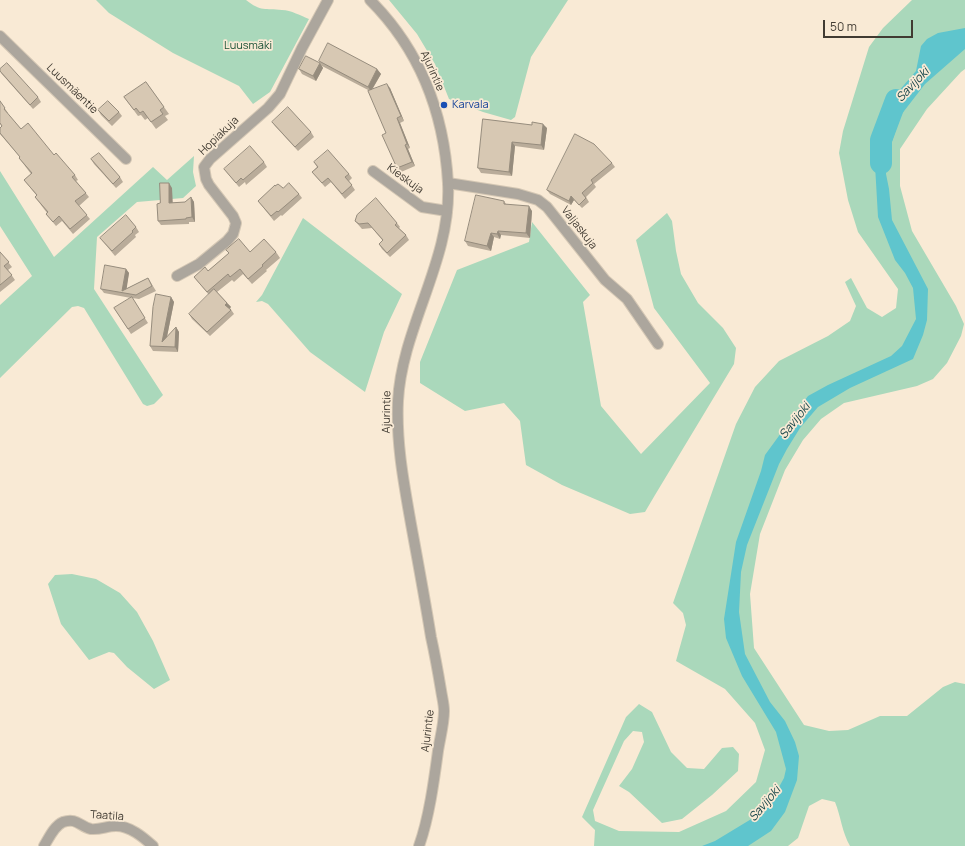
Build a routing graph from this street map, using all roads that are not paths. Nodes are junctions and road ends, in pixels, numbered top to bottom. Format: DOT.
graph roads {
  1 [pos="328,0"];
  2 [pos="370,0"];
  3 [pos="0,36"];
  4 [pos="126,159"];
  5 [pos="373,171"];
  6 [pos="448,183"];
  7 [pos="446,211"];
  8 [pos="177,276"];
  9 [pos="658,344"];
  10 [pos="44,846"];
  11 [pos="153,846"];
  12 [pos="419,846"];
  1 -- 8 [label="street, Hopiakuja"];
  2 -- 6 [label="street, Ajurintie"];
  3 -- 4 [label="street, Luusmäentie"];
  5 -- 7 [label="street, Kieskuja"];
  6 -- 7 [label="street, Ajurintie"];
  6 -- 9 [label="street, Valjaskuja"];
  7 -- 12 [label="street, Ajurintie"];
  10 -- 11 [label="street, Taatila"];
}
